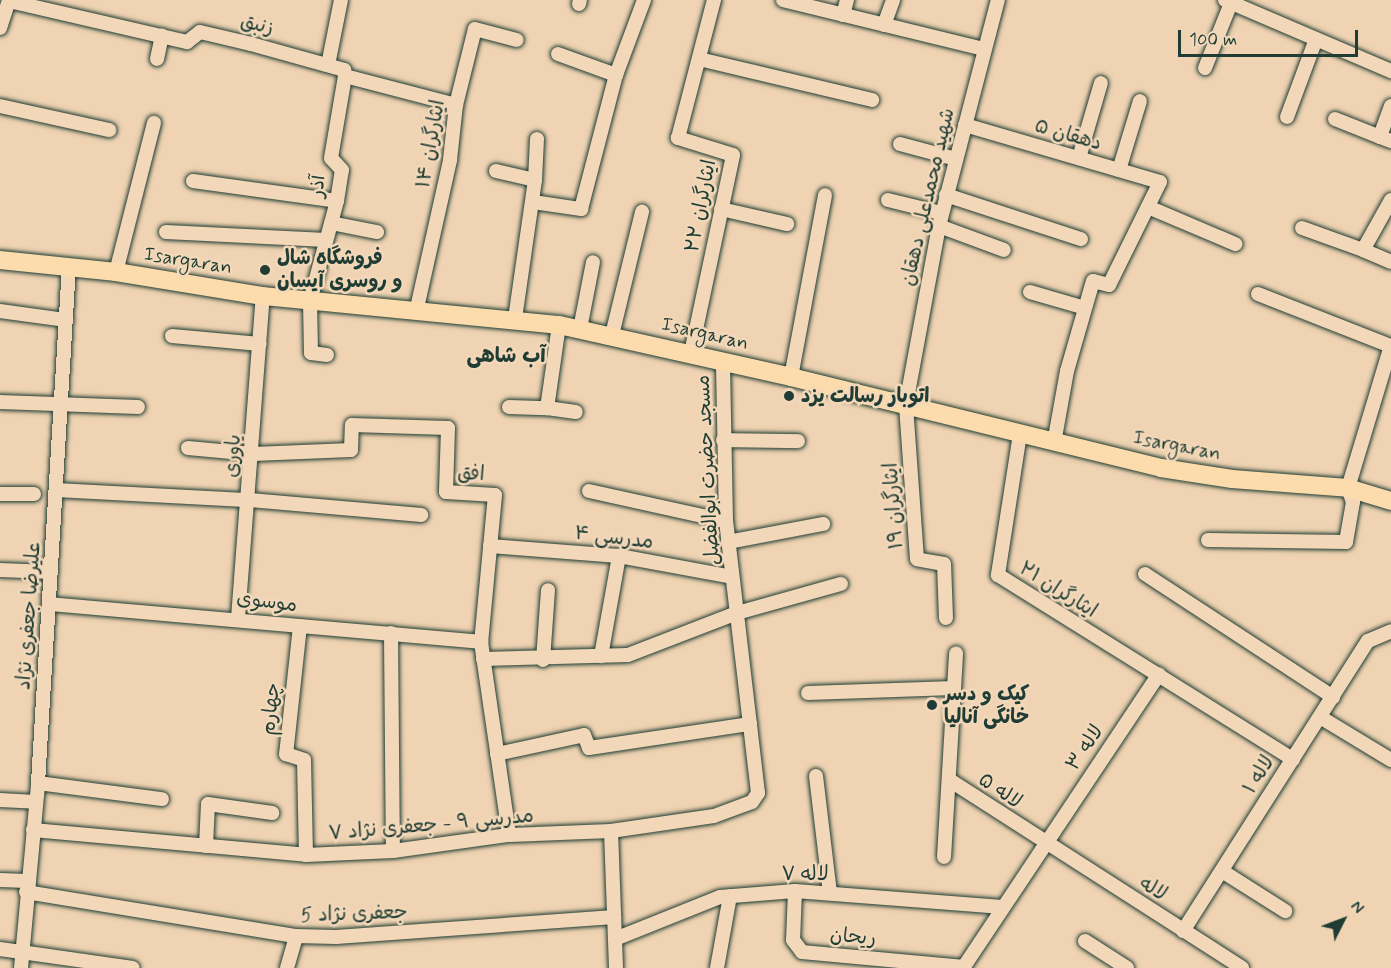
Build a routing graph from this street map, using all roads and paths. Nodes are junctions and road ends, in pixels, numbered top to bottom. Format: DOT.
graph roads {
  1 [pos="341,0"];
  2 [pos="644,0"];
  3 [pos="714,0"];
  4 [pos="783,0"];
  5 [pos="847,0"];
  6 [pos="893,0"];
  7 [pos="998,0"];
  8 [pos="1228,1"];
  9 [pos="6,5"];
  10 [pos="843,15"];
  11 [pos="884,25"];
  12 [pos="0,28"];
  13 [pos="162,36"];
  14 [pos="1316,39"];
  15 [pos="517,40"];
  16 [pos="984,49"];
  17 [pos="558,54"];
  18 [pos="157,58"];
  19 [pos="699,59"];
  20 [pos="328,65"];
  21 [pos="1205,68"];
  22 [pos="1391,71"];
  23 [pos="616,75"];
  24 [pos="345,76"];
  25 [pos="1101,83"];
  26 [pos="872,100"];
  27 [pos="1140,101"];
  28 [pos="456,105"];
  29 [pos="0,106"];
  30 [pos="1391,106"];
  31 [pos="1287,117"];
  32 [pos="1335,119"];
  33 [pos="154,123"];
  34 [pos="965,125"];
  35 [pos="109,130"];
  36 [pos="537,139"];
  37 [pos="1386,139"];
  38 [pos="900,144"];
  39 [pos="1078,158"];
  40 [pos="956,159"];
  41 [pos="1119,170"];
  42 [pos="496,171"];
  43 [pos="535,180"];
  44 [pos="193,181"];
  45 [pos="825,195"];
  46 [pos="946,195"];
  47 [pos="888,200"];
  48 [pos="1391,200"];
  49 [pos="337,201"];
  50 [pos="533,202"];
  51 [pos="1148,207"];
  52 [pos="721,209"];
  53 [pos="642,212"];
  54 [pos="940,219"];
  55 [pos="331,223"];
  56 [pos="787,224"];
  57 [pos="1302,228"];
  58 [pos="166,232"];
  59 [pos="377,232"];
  60 [pos="1081,239"];
  61 [pos="326,240"];
  62 [pos="1234,244"];
  63 [pos="1004,250"];
  64 [pos="1363,250"];
  65 [pos="0,260"];
  66 [pos="593,262"];
  67 [pos="1391,262"];
  68 [pos="69,266"];
  69 [pos="116,272"];
  70 [pos="1030,292"];
  71 [pos="1258,294"];
  72 [pos="263,296"];
  73 [pos="310,301"];
  74 [pos="417,308"];
  75 [pos="1085,308"];
  76 [pos="0,311"];
  77 [pos="515,318"];
  78 [pos="66,320"];
  79 [pos="559,325"];
  80 [pos="580,329"];
  81 [pos="612,335"];
  82 [pos="172,336"];
  83 [pos="260,344"];
  84 [pos="1391,346"];
  85 [pos="691,353"];
  86 [pos="327,355"];
  87 [pos="723,361"];
  88 [pos="791,377"];
  89 [pos="0,402"];
  90 [pos="906,404"];
  91 [pos="61,405"];
  92 [pos="138,407"];
  93 [pos="509,407"];
  94 [pos="547,408"];
  95 [pos="576,412"];
  96 [pos="1020,434"];
  97 [pos="723,440"];
  98 [pos="798,441"];
  99 [pos="1054,443"];
  100 [pos="188,448"];
  101 [pos="253,454"];
  102 [pos="1348,488"];
  103 [pos="56,490"];
  104 [pos="589,491"];
  105 [pos="0,494"];
  106 [pos="34,494"];
  107 [pos="250,500"];
  108 [pos="1391,501"];
  109 [pos="421,515"];
  110 [pos="726,521"];
  111 [pos="823,524"];
  112 [pos="1208,540"];
  113 [pos="728,542"];
  114 [pos="490,546"];
  115 [pos="618,556"];
  116 [pos="0,570"];
  117 [pos="51,572"];
  118 [pos="1145,574"];
  119 [pos="732,577"];
  120 [pos="841,584"];
  121 [pos="548,590"];
  122 [pos="49,604"];
  123 [pos="737,613"];
  124 [pos="238,618"];
  125 [pos="946,618"];
  126 [pos="300,626"];
  127 [pos="1391,631"];
  128 [pos="391,633"];
  129 [pos="481,642"];
  130 [pos="956,653"];
  131 [pos="601,656"];
  132 [pos="483,659"];
  133 [pos="543,660"];
  134 [pos="1159,674"];
  135 [pos="954,688"];
  136 [pos="808,693"];
  137 [pos="1333,697"];
  138 [pos="1320,717"];
  139 [pos="750,724"];
  140 [pos="496,754"];
  141 [pos="1293,759"];
  142 [pos="1391,759"];
  143 [pos="816,776"];
  144 [pos="951,781"];
  145 [pos="38,783"];
  146 [pos="162,799"];
  147 [pos="757,799"];
  148 [pos="0,800"];
  149 [pos="36,802"];
  150 [pos="272,813"];
  151 [pos="33,830"];
  152 [pos="611,831"];
  153 [pos="509,835"];
  154 [pos="1044,844"];
  155 [pos="206,846"];
  156 [pos="393,851"];
  157 [pos="306,855"];
  158 [pos="944,857"];
  159 [pos="1222,871"];
  160 [pos="0,880"];
  161 [pos="26,887"];
  162 [pos="795,891"];
  163 [pos="830,893"];
  164 [pos="730,896"];
  165 [pos="1002,907"];
  166 [pos="1285,911"];
  167 [pos="614,917"];
  168 [pos="1183,931"];
  169 [pos="296,936"];
  170 [pos="615,939"];
  171 [pos="1085,941"];
  172 [pos="0,949"];
  173 [pos="22,949"];
  174 [pos="21,968"];
  175 [pos="133,968"];
  176 [pos="287,968"];
  177 [pos="616,968"];
  178 [pos="717,968"];
  179 [pos="963,968"];
  180 [pos="1127,968"];
  181 [pos="1242,968"];
  1 -- 20 [label="street"];
  2 -- 23 [label="street"];
  3 -- 19 [label="street, ایثارگران ۲۲"];
  4 -- 10 [label="street"];
  5 -- 10 [label="street"];
  6 -- 11 [label="street"];
  7 -- 16 [label="street, شهید محمدعلی دهقان"];
  8 -- 14 [label="street"];
  8 -- 21 [label="street"];
  9 -- 12 [label="street"];
  9 -- 13 [label="street, زنبق"];
  10 -- 11 [label="street"];
  11 -- 16 [label="street"];
  13 -- 18 [label="street"];
  13 -- 20 [label="street, زنبق"];
  14 -- 22 [label="street"];
  14 -- 31 [label="street"];
  15 -- 28 [label="street, ایثارگران ۱۴"];
  16 -- 34 [label="street, شهید محمدعلی دهقان"];
  17 -- 23 [label="street"];
  19 -- 26 [label="street"];
  19 -- 52 [label="street, ایثارگران ۲۲"];
  20 -- 24 [label="street, زنبق"];
  23 -- 50 [label="street"];
  24 -- 28 [label="street, زنبق"];
  24 -- 49 [label="street, آذر"];
  25 -- 39 [label="street"];
  27 -- 41 [label="street"];
  28 -- 74 [label="street, ایثارگران ۱۴"];
  29 -- 35 [label="street"];
  30 -- 37 [label="street"];
  32 -- 37 [label="street"];
  33 -- 69 [label="street"];
  34 -- 39 [label="street, دهقان ۵"];
  34 -- 40 [label="street, شهید محمدعلی دهقان"];
  36 -- 43 [label="street"];
  38 -- 40 [label="street"];
  39 -- 41 [label="street, دهقان ۵"];
  40 -- 46 [label="street, شهید محمدعلی دهقان"];
  41 -- 51 [label="street, دهقان ۵"];
  42 -- 43 [label="street"];
  43 -- 50 [label="street"];
  44 -- 49 [label="street"];
  45 -- 88 [label="street"];
  46 -- 54 [label="street, شهید محمدعلی دهقان"];
  46 -- 60 [label="street"];
  47 -- 54 [label="street"];
  48 -- 64 [label="street"];
  49 -- 55 [label="street, آذر"];
  50 -- 77 [label="street"];
  51 -- 62 [label="street"];
  51 -- 75 [label="street"];
  52 -- 56 [label="street"];
  52 -- 85 [label="street, ایثارگران ۲۲"];
  53 -- 81 [label="street"];
  54 -- 63 [label="street"];
  54 -- 90 [label="street, شهید محمدعلی دهقان"];
  55 -- 59 [label="street"];
  55 -- 61 [label="street, آذر"];
  57 -- 64 [label="street"];
  58 -- 61 [label="street"];
  61 -- 73 [label="street, آذر"];
  64 -- 67 [label="street"];
  65 -- 68 [label="main road, Isargaran"];
  66 -- 80 [label="street"];
  68 -- 69 [label="main road, Isargaran"];
  68 -- 78 [label="street, علیرضا جعفری نژاد"];
  69 -- 72 [label="main road, Isargaran"];
  70 -- 75 [label="street"];
  71 -- 84 [label="street"];
  72 -- 73 [label="main road, Isargaran"];
  72 -- 83 [label="street, یاوری"];
  73 -- 74 [label="main road, Isargaran"];
  73 -- 86 [label="street, آذر"];
  74 -- 77 [label="main road, Isargaran"];
  75 -- 99 [label="street"];
  76 -- 78 [label="street"];
  77 -- 79 [label="main road, Isargaran"];
  78 -- 91 [label="street, علیرضا جعفری نژاد"];
  79 -- 80 [label="main road, Isargaran"];
  79 -- 94 [label="street"];
  80 -- 81 [label="main road, Isargaran"];
  81 -- 85 [label="main road, Isargaran"];
  82 -- 83 [label="street"];
  83 -- 101 [label="street, یاوری"];
  84 -- 102 [label="street"];
  85 -- 87 [label="main road, Isargaran"];
  87 -- 88 [label="main road, Isargaran"];
  87 -- 97 [label="street, مسجد حضرت ابوالفضل"];
  88 -- 90 [label="main road, Isargaran"];
  89 -- 91 [label="street"];
  90 -- 96 [label="main road, Isargaran"];
  90 -- 125 [label="street, ایثارگران ۱‍۹"];
  91 -- 92 [label="street"];
  91 -- 103 [label="street, علیرضا جعفری نژاد"];
  93 -- 94 [label="street"];
  94 -- 95 [label="street"];
  96 -- 99 [label="main road, Isargaran"];
  96 -- 134 [label="street, ایثارگران ۲۱"];
  97 -- 98 [label="street"];
  97 -- 110 [label="street, مسجد حضرت ابوالفضل"];
  99 -- 102 [label="main road, Isargaran"];
  100 -- 101 [label="street"];
  101 -- 107 [label="street, یاوری"];
  101 -- 114 [label="street, افق"];
  102 -- 108 [label="main road, Isargaran"];
  102 -- 112 [label="street"];
  103 -- 107 [label="street"];
  103 -- 117 [label="street, علیرضا جعفری نژاد"];
  104 -- 110 [label="street"];
  105 -- 106 [label="street"];
  107 -- 109 [label="street"];
  107 -- 124 [label="street, یاوری"];
  110 -- 113 [label="street, مسجد حضرت ابوالفضل"];
  111 -- 113 [label="street"];
  113 -- 119 [label="street, مسجد حضرت ابوالفضل"];
  114 -- 115 [label="street, مدرسی ۴"];
  114 -- 129 [label="street, افق"];
  115 -- 119 [label="street, مدرسی ۴"];
  115 -- 131 [label="street"];
  116 -- 117 [label="street"];
  117 -- 122 [label="street, علیرضا جعفری نژاد"];
  118 -- 137 [label="street"];
  119 -- 123 [label="street, مسجد حضرت ابوالفضل"];
  120 -- 123 [label="street"];
  121 -- 133 [label="street"];
  122 -- 124 [label="street, موسوی"];
  122 -- 145 [label="street, علیرضا جعفری نژاد"];
  123 -- 131 [label="street"];
  123 -- 139 [label="street, مسجد حضرت ابوالفضل"];
  124 -- 126 [label="street, موسوی"];
  126 -- 128 [label="street, موسوی"];
  126 -- 157 [label="street, چهارم"];
  127 -- 137 [label="street, لاله ۱"];
  128 -- 129 [label="street, موسوی"];
  128 -- 156 [label="street"];
  129 -- 132 [label="street, افق"];
  130 -- 135 [label="street, لاله ۵"];
  131 -- 133 [label="street"];
  132 -- 133 [label="street"];
  132 -- 140 [label="street, افق"];
  134 -- 141 [label="street"];
  134 -- 154 [label="street, لاله ۳"];
  135 -- 136 [label="street"];
  135 -- 144 [label="street, لاله ۵"];
  137 -- 138 [label="street, لاله ۱"];
  138 -- 141 [label="street, لاله ۱"];
  138 -- 142 [label="street"];
  139 -- 140 [label="street"];
  139 -- 147 [label="street, مسجد حضرت ابوالفضل"];
  140 -- 153 [label="street, افق"];
  141 -- 159 [label="street, لاله ۱"];
  143 -- 163 [label="street"];
  144 -- 154 [label="street, لاله ۵"];
  144 -- 158 [label="street"];
  145 -- 146 [label="street"];
  145 -- 149 [label="street, علیرضا جعفری نژاد"];
  147 -- 152 [label="street, مدرسی ۹ - جعفری نژاد ۷"];
  148 -- 149 [label="street"];
  149 -- 151 [label="street, علیرضا جعفری نژاد"];
  150 -- 155 [label="street"];
  151 -- 155 [label="street, مدرسی ۹ - جعفری نژاد ۷"];
  151 -- 161 [label="street, علیرضا جعفری نژاد"];
  152 -- 153 [label="street, مدرسی ۹ - جعفری نژاد ۷"];
  152 -- 167 [label="street"];
  153 -- 156 [label="street, مدرسی ۹ - جعفری نژاد ۷"];
  154 -- 165 [label="street, لاله ۳"];
  154 -- 168 [label="street, لاله"];
  155 -- 157 [label="street, مدرسی ۹ - جعفری نژاد ۷"];
  156 -- 157 [label="street, مدرسی ۹ - جعفری نژاد ۷"];
  159 -- 166 [label="street"];
  159 -- 168 [label="street, لاله ۱"];
  160 -- 161 [label="street, جعفری نژاد 5"];
  161 -- 169 [label="street, جعفری نژاد 5"];
  161 -- 173 [label="street, علیرضا جعفری نژاد"];
  162 -- 163 [label="street, لاله ۷"];
  162 -- 164 [label="street, لاله ۷"];
  162 -- 179 [label="street, ریحان"];
  163 -- 165 [label="street, لاله ۷"];
  164 -- 170 [label="street, لاله ۷"];
  164 -- 178 [label="street"];
  165 -- 179 [label="street, لاله ۳"];
  167 -- 169 [label="street, جعفری نژاد 5"];
  167 -- 170 [label="street"];
  168 -- 181 [label="street, لاله"];
  169 -- 176 [label="street"];
  170 -- 177 [label="street"];
  171 -- 180 [label="street"];
  172 -- 173 [label="street"];
  173 -- 174 [label="street, علیرضا جعفری نژاد"];
  173 -- 175 [label="street"];
}
